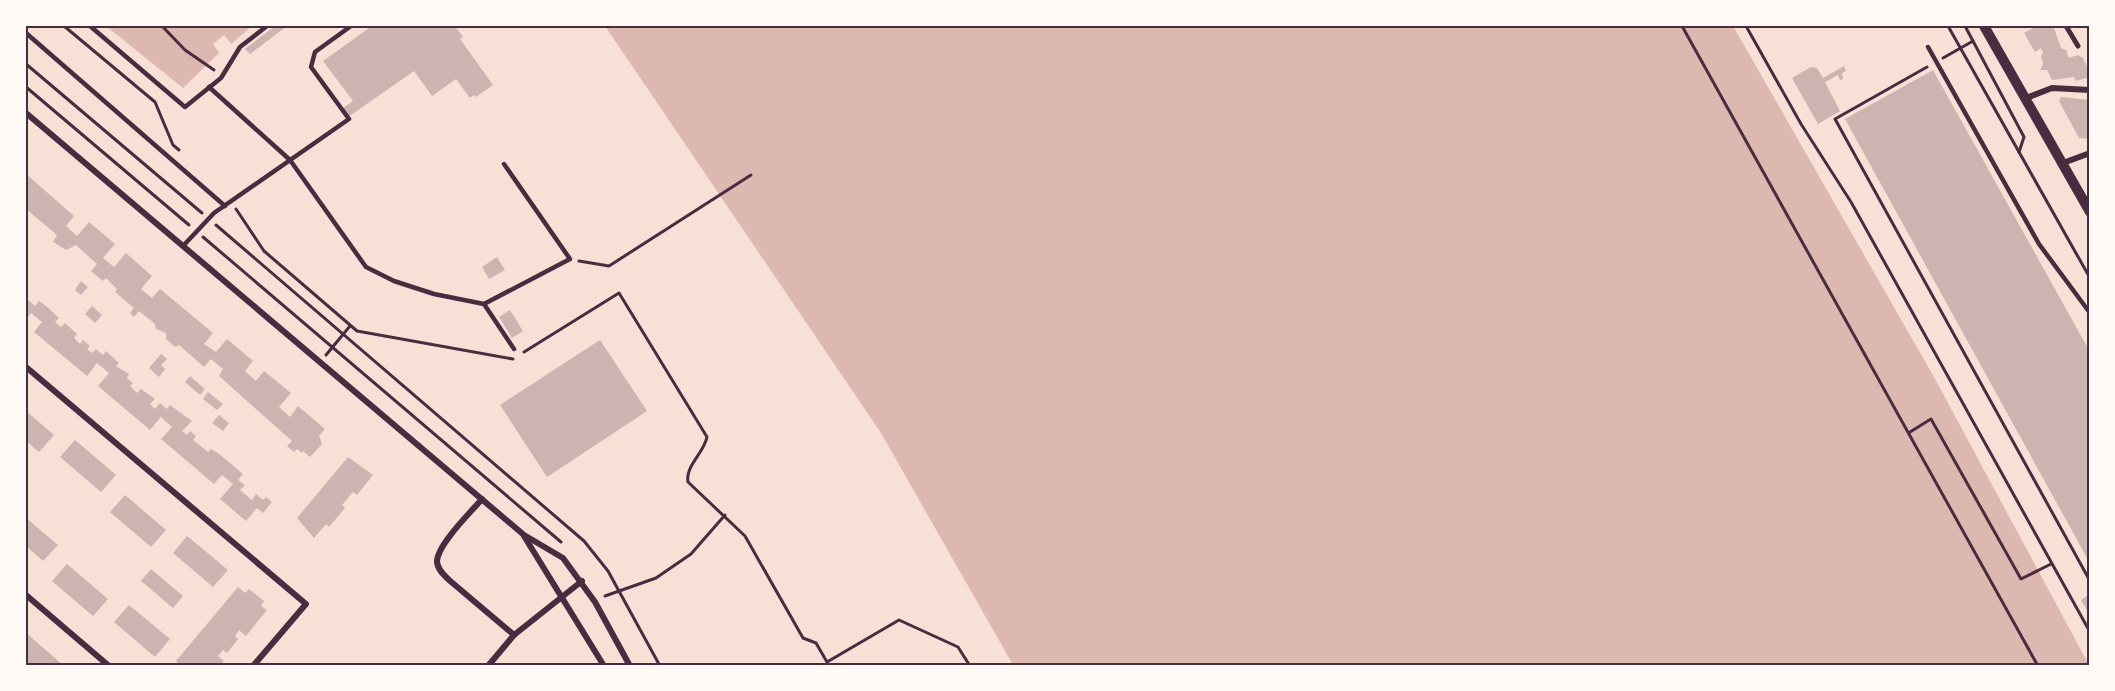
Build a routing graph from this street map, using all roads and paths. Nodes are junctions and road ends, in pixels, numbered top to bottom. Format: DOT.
graph roads {
  1 [pos="64,26"];
  2 [pos="90,26"];
  3 [pos="162,26"];
  4 [pos="267,26"];
  5 [pos="351,26"];
  6 [pos="1682,26"];
  7 [pos="1746,26"];
  8 [pos="1948,26"];
  9 [pos="1965,26"];
  10 [pos="1984,26"];
  11 [pos="2066,26"];
  12 [pos="26,33"];
  13 [pos="1973,41"];
  14 [pos="2078,46"];
  15 [pos="1928,47"];
  16 [pos="1939,60"];
  17 [pos="26,64"];
  18 [pos="1929,66"];
  19 [pos="221,78"];
  20 [pos="26,87"];
  21 [pos="209,87"];
  22 [pos="2090,90"];
  23 [pos="2026,98"];
  24 [pos="26,113"];
  25 [pos="2019,152"];
  26 [pos="182,153"];
  27 [pos="2090,153"];
  28 [pos="290,160"];
  29 [pos="2063,163"];
  30 [pos="504,164"];
  31 [pos="751,176"];
  32 [pos="231,202"];
  33 [pos="225,206"];
  34 [pos="2090,212"];
  35 [pos="209,219"];
  36 [pos="197,232"];
  37 [pos="183,246"];
  38 [pos="570,259"];
  39 [pos="2090,278"];
  40 [pos="484,304"];
  41 [pos="2090,314"];
  42 [pos="350,326"];
  43 [pos="342,334"];
  44 [pos="332,347"];
  45 [pos="514,349"];
  46 [pos="319,362"];
  47 [pos="26,367"];
  48 [pos="1910,432"];
  49 [pos="482,499"];
  50 [pos="725,515"];
  51 [pos="524,535"];
  52 [pos="562,543"];
  53 [pos="2051,564"];
  54 [pos="582,581"];
  55 [pos="2090,582"];
  56 [pos="599,589"];
  57 [pos="619,590"];
  58 [pos="26,595"];
  59 [pos="562,595"];
  60 [pos="604,597"];
  61 [pos="609,606"];
  62 [pos="2090,632"];
  63 [pos="514,635"];
  64 [pos="109,666"];
  65 [pos="253,666"];
  66 [pos="488,666"];
  67 [pos="604,666"];
  68 [pos="630,666"];
  69 [pos="660,666"];
  70 [pos="970,666"];
  71 [pos="2038,666"];
  1 -- 26 [label="path"];
  2 -- 21 [label="lane"];
  3 -- 19 [label="path"];
  4 -- 19 [label="lane"];
  5 -- 28 [label="lane"];
  6 -- 48 [label="path"];
  7 -- 53 [label="path"];
  8 -- 25 [label="path"];
  9 -- 13 [label="path"];
  10 -- 23 [label="street"];
  11 -- 14 [label="street"];
  12 -- 33 [label="lane"];
  13 -- 16 [label="path"];
  13 -- 25 [label="path"];
  15 -- 41 [label="lane"];
  17 -- 35 [label="path"];
  18 -- 55 [label="path"];
  19 -- 21 [label="lane"];
  20 -- 36 [label="path"];
  21 -- 28 [label="lane"];
  22 -- 23 [label="street"];
  23 -- 29 [label="street"];
  24 -- 37 [label="street"];
  25 -- 39 [label="path"];
  27 -- 29 [label="street"];
  28 -- 32 [label="lane"];
  28 -- 40 [label="lane"];
  29 -- 34 [label="street"];
  30 -- 38 [label="lane"];
  31 -- 38 [label="path"];
  32 -- 33 [label="lane"];
  32 -- 42 [label="path"];
  33 -- 35 [label="lane"];
  35 -- 36 [label="lane"];
  35 -- 43 [label="path"];
  36 -- 37 [label="lane"];
  36 -- 44 [label="path"];
  37 -- 46 [label="street"];
  38 -- 40 [label="lane"];
  40 -- 45 [label="lane"];
  42 -- 43 [label="path"];
  42 -- 50 [label="path"];
  43 -- 44 [label="path"];
  43 -- 57 [label="path"];
  44 -- 46 [label="path"];
  44 -- 52 [label="path"];
  46 -- 49 [label="street"];
  47 -- 65 [label="street"];
  48 -- 53 [label="path"];
  48 -- 71 [label="path"];
  49 -- 51 [label="street"];
  49 -- 63 [label="street"];
  50 -- 57 [label="path"];
  50 -- 70 [label="path"];
  51 -- 54 [label="street"];
  51 -- 59 [label="street"];
  53 -- 62 [label="path"];
  54 -- 59 [label="street"];
  54 -- 68 [label="street"];
  56 -- 60 [label="path"];
  57 -- 60 [label="path"];
  57 -- 69 [label="path"];
  58 -- 64 [label="street"];
  59 -- 63 [label="street"];
  59 -- 67 [label="street"];
  60 -- 61 [label="path"];
  63 -- 66 [label="street"];
}
